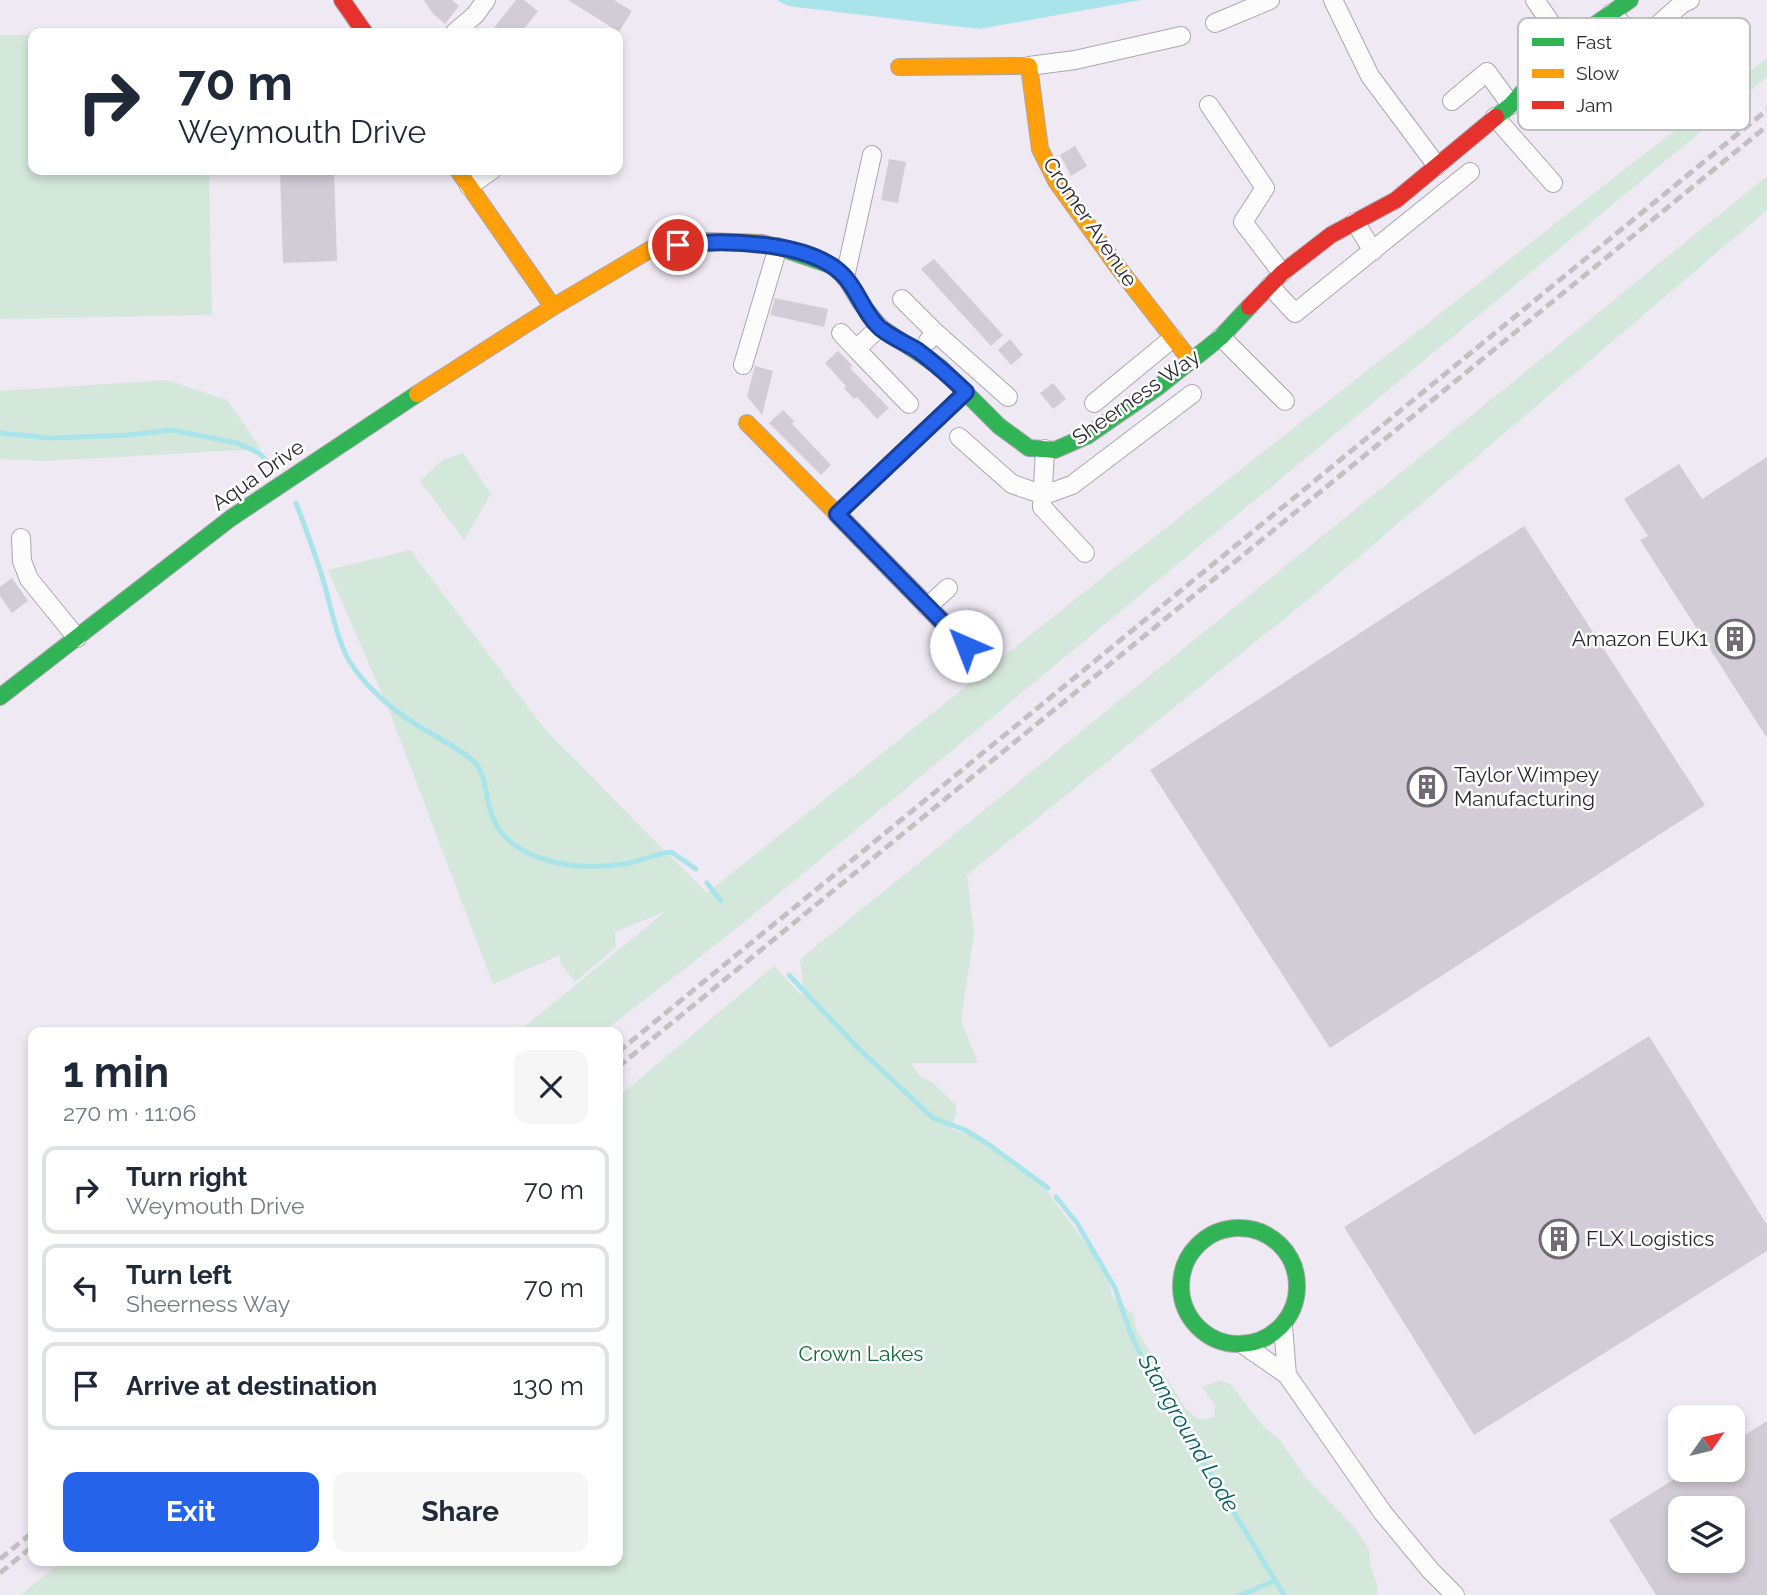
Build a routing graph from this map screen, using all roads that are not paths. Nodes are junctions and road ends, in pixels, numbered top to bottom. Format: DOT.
graph roads {
  1 [pos="342,0"];
  2 [pos="486,0"];
  3 [pos="1269,0"];
  4 [pos="1333,0"];
  5 [pos="1535,0"];
  6 [pos="1630,0"];
  7 [pos="1690,0"];
  8 [pos="1612,13"];
  9 [pos="1547,18"];
  10 [pos="1605,18"];
  11 [pos="1616,18"];
  12 [pos="1666,18"];
  13 [pos="1216,23"];
  14 [pos="362,28"];
  15 [pos="460,28"];
  16 [pos="1181,36"];
  17 [pos="1029,66"];
  18 [pos="899,67"];
  19 [pos="1518,97"];
  20 [pos="1452,101"];
  21 [pos="1511,105"];
  22 [pos="1209,106"];
  23 [pos="1496,117"];
  24 [pos="872,155"];
  25 [pos="1437,166"];
  26 [pos="1469,172"];
  27 [pos="461,175"];
  28 [pos="485,175"];
  29 [pos="1553,183"];
  30 [pos="469,186"];
  31 [pos="1355,222"];
  32 [pos="778,247"];
  33 [pos="1373,251"];
  34 [pos="845,277"];
  35 [pos="1276,280"];
  36 [pos="902,299"];
  37 [pos="553,307"];
  38 [pos="880,327"];
  39 [pos="841,333"];
  40 [pos="936,333"];
  41 [pos="1221,337"];
  42 [pos="1173,338"];
  43 [pos="856,349"];
  44 [pos="917,351"];
  45 [pos="1191,361"];
  46 [pos="743,365"];
  47 [pos="966,392"];
  48 [pos="1192,394"];
  49 [pos="1008,397"];
  50 [pos="1285,401"];
  51 [pos="1094,403"];
  52 [pos="909,404"];
  53 [pos="747,424"];
  54 [pos="959,437"];
  55 [pos="1045,449"];
  56 [pos="1044,495"];
  57 [pos="837,514"];
  58 [pos="21,538"];
  59 [pos="1085,553"];
  60 [pos="948,588"];
  61 [pos="928,607"];
  62 [pos="77,638"];
  63 [pos="966,646"];
  64 [pos="0,697"];
  65 [pos="1283,1326"];
  66 [pos="1244,1345"];
  67 [pos="1287,1375"];
  68 [pos="1455,1595"];
  1 -- 14 [label="street"];
  2 -- 15 [label="street"];
  3 -- 13 [label="street"];
  4 -- 25 [label="street"];
  5 -- 9 [label="street"];
  6 -- 8 [label="street, Sheerness Way"];
  7 -- 12 [label="street"];
  8 -- 10 [label="street, Sheerness Way"];
  8 -- 11 [label="street"];
  16 -- 17 [label="street"];
  17 -- 18 [label="street"];
  17 -- 42 [label="street, Cromer Avenue"];
  19 -- 21 [label="street, Sheerness Way"];
  20 -- 21 [label="street"];
  21 -- 23 [label="street, Sheerness Way"];
  22 -- 35 [label="street"];
  23 -- 25 [label="street, Sheerness Way"];
  23 -- 29 [label="street"];
  24 -- 34 [label="street"];
  25 -- 31 [label="street, Sheerness Way"];
  26 -- 33 [label="street"];
  27 -- 30 [label="street"];
  28 -- 30 [label="street"];
  30 -- 37 [label="street"];
  31 -- 33 [label="street"];
  31 -- 35 [label="street, Sheerness Way"];
  32 -- 34 [label="street, Sheerness Way"];
  32 -- 37 [label="street, Sheerness Way"];
  32 -- 46 [label="street"];
  33 -- 35 [label="street"];
  34 -- 38 [label="street, Sheerness Way"];
  35 -- 41 [label="street, Sheerness Way"];
  36 -- 40 [label="street"];
  37 -- 62 [label="street, Aqua Drive"];
  38 -- 43 [label="street"];
  38 -- 44 [label="street, Sheerness Way"];
  39 -- 43 [label="street"];
  40 -- 44 [label="street"];
  40 -- 49 [label="street"];
  41 -- 45 [label="street, Sheerness Way"];
  41 -- 50 [label="street, Sheerness Way"];
  42 -- 45 [label="street, Cromer Avenue"];
  42 -- 51 [label="street, Sheerness Way"];
  43 -- 52 [label="street"];
  44 -- 47 [label="street, Sheerness Way"];
  45 -- 55 [label="street, Sheerness Way"];
  47 -- 55 [label="street, Sheerness Way"];
  47 -- 57 [label="street"];
  48 -- 56 [label="street"];
  53 -- 57 [label="street"];
  54 -- 56 [label="street"];
  55 -- 56 [label="street"];
  56 -- 59 [label="street"];
  57 -- 61 [label="street"];
  58 -- 62 [label="street"];
  60 -- 61 [label="street"];
  61 -- 63 [label="street"];
  62 -- 64 [label="street, Aqua Drive"];
  65 -- 66 [label="street"];
  65 -- 66 [label="street"];
  65 -- 67 [label="street"];
  66 -- 67 [label="street"];
  67 -- 68 [label="street"];
}
